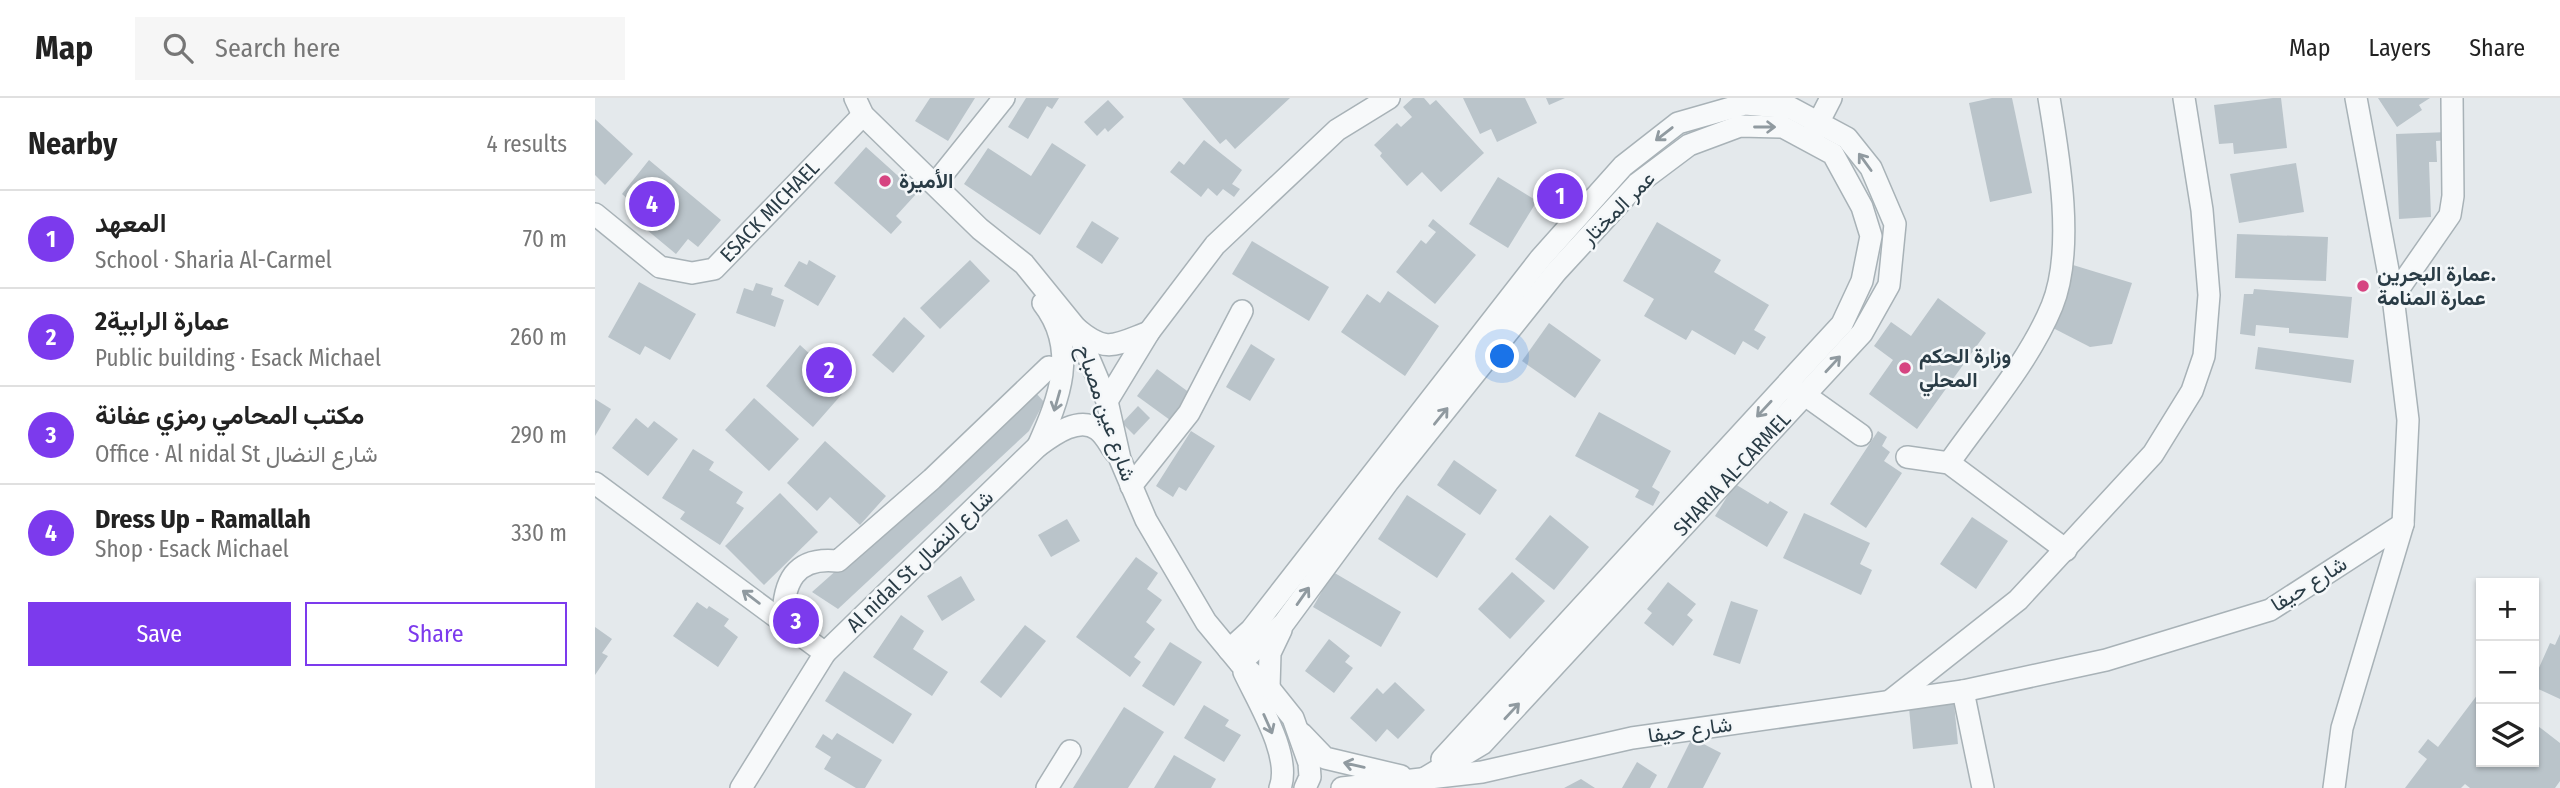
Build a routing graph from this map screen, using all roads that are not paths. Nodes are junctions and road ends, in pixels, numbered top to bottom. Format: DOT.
graph roads {
  1 [pos="1004,98"];
  2 [pos="1389,98"];
  3 [pos="1831,98"];
  4 [pos="2049,98"];
  5 [pos="2184,98"];
  6 [pos="2356,98"];
  7 [pos="2452,98"];
  8 [pos="859,106"];
  9 [pos="1814,132"];
  10 [pos="935,184"];
  11 [pos="595,214"];
  12 [pos="989,234"];
  13 [pos="2393,297"];
  14 [pos="1242,311"];
  15 [pos="1076,328"];
  16 [pos="1149,332"];
  17 [pos="1049,368"];
  18 [pos="1785,387"];
  19 [pos="1805,395"];
  20 [pos="1107,401"];
  21 [pos="1861,435"];
  22 [pos="1038,446"];
  23 [pos="1907,457"];
  24 [pos="1120,459"];
  25 [pos="1949,463"];
  26 [pos="595,483"];
  27 [pos="1131,486"];
  28 [pos="2403,524"];
  29 [pos="2066,550"];
  30 [pos="783,621"];
  31 [pos="1284,623"];
  32 [pos="825,653"];
  33 [pos="1234,657"];
  34 [pos="1269,688"];
  35 [pos="1963,691"];
  36 [pos="1888,702"];
  37 [pos="1482,744"];
  38 [pos="1070,751"];
  39 [pos="1317,761"];
  40 [pos="1505,767"];
  41 [pos="1482,772"];
  42 [pos="1420,785"];
  43 [pos="1281,787"];
  44 [pos="1366,787"];
  45 [pos="741,788"];
  46 [pos="1047,788"];
  47 [pos="1305,788"];
  48 [pos="1342,788"];
  49 [pos="1463,788"];
  50 [pos="1983,788"];
  51 [pos="2334,788"];
  1 -- 10 [label="street"];
  2 -- 16 [label="street"];
  3 -- 9 [label="street"];
  4 -- 25 [label="street"];
  5 -- 29 [label="street"];
  6 -- 13 [label="street"];
  7 -- 13 [label="street"];
  8 -- 10 [label="street, شارع عين مصباح"];
  8 -- 11 [label="street, ESACK MICHAEL"];
  9 -- 18 [label="street, عمر المختار"];
  19 -- 9 [label="street, SHARIA AL-CARMEL, one-way"];
  31 -- 9 [label="street, عمر المختار, one-way"];
  9 -- 33 [label="street, SHARIA AL-CARMEL, one-way"];
  10 -- 12 [label="street, شارع عين مصباح"];
  12 -- 15 [label="street, شارع عين مصباح"];
  12 -- 22 [label="street, one-way"];
  13 -- 28 [label="street"];
  14 -- 27 [label="street"];
  15 -- 16 [label="street"];
  15 -- 20 [label="street, شارع عين مصباح"];
  16 -- 20 [label="street"];
  17 -- 30 [label="street"];
  18 -- 19 [label="street"];
  18 -- 42 [label="street, عمر المختار, one-way"];
  19 -- 21 [label="street"];
  37 -- 19 [label="street, SHARIA AL-CARMEL, one-way"];
  20 -- 24 [label="street, شارع عين مصباح"];
  22 -- 24 [label="street"];
  22 -- 32 [label="street, Al nidal St شارع النضال"];
  23 -- 25 [label="street"];
  24 -- 27 [label="street, شارع عين مصباح"];
  25 -- 29 [label="street"];
  30 -- 26 [label="street, one-way"];
  27 -- 33 [label="street, شارع عين مصباح"];
  28 -- 35 [label="street, شارع حيفا"];
  28 -- 51 [label="street"];
  29 -- 36 [label="street"];
  30 -- 32 [label="street"];
  31 -- 33 [label="street, عمر المختار"];
  31 -- 34 [label="street"];
  32 -- 45 [label="street, Al nidal St شارع النضال"];
  33 -- 34 [label="street, شارع عين مصباح"];
  33 -- 43 [label="street, شارع عين مصباح, one-way"];
  34 -- 39 [label="street, شارع عين مصباح"];
  35 -- 36 [label="street, شارع حيفا"];
  35 -- 50 [label="street"];
  36 -- 40 [label="street, شارع حيفا"];
  37 -- 40 [label="street"];
  37 -- 42 [label="street, SHARIA AL-CARMEL"];
  38 -- 46 [label="street"];
  42 -- 39 [label="street, one-way"];
  39 -- 43 [label="street"];
  39 -- 47 [label="street, شارع عين مصباح"];
  40 -- 41 [label="street, شارع حيفا"];
  41 -- 42 [label="street, شارع حيفا"];
  41 -- 49 [label="street"];
  42 -- 44 [label="street, شارع حيفا"];
  44 -- 48 [label="street, شارع حيفا"];
}
